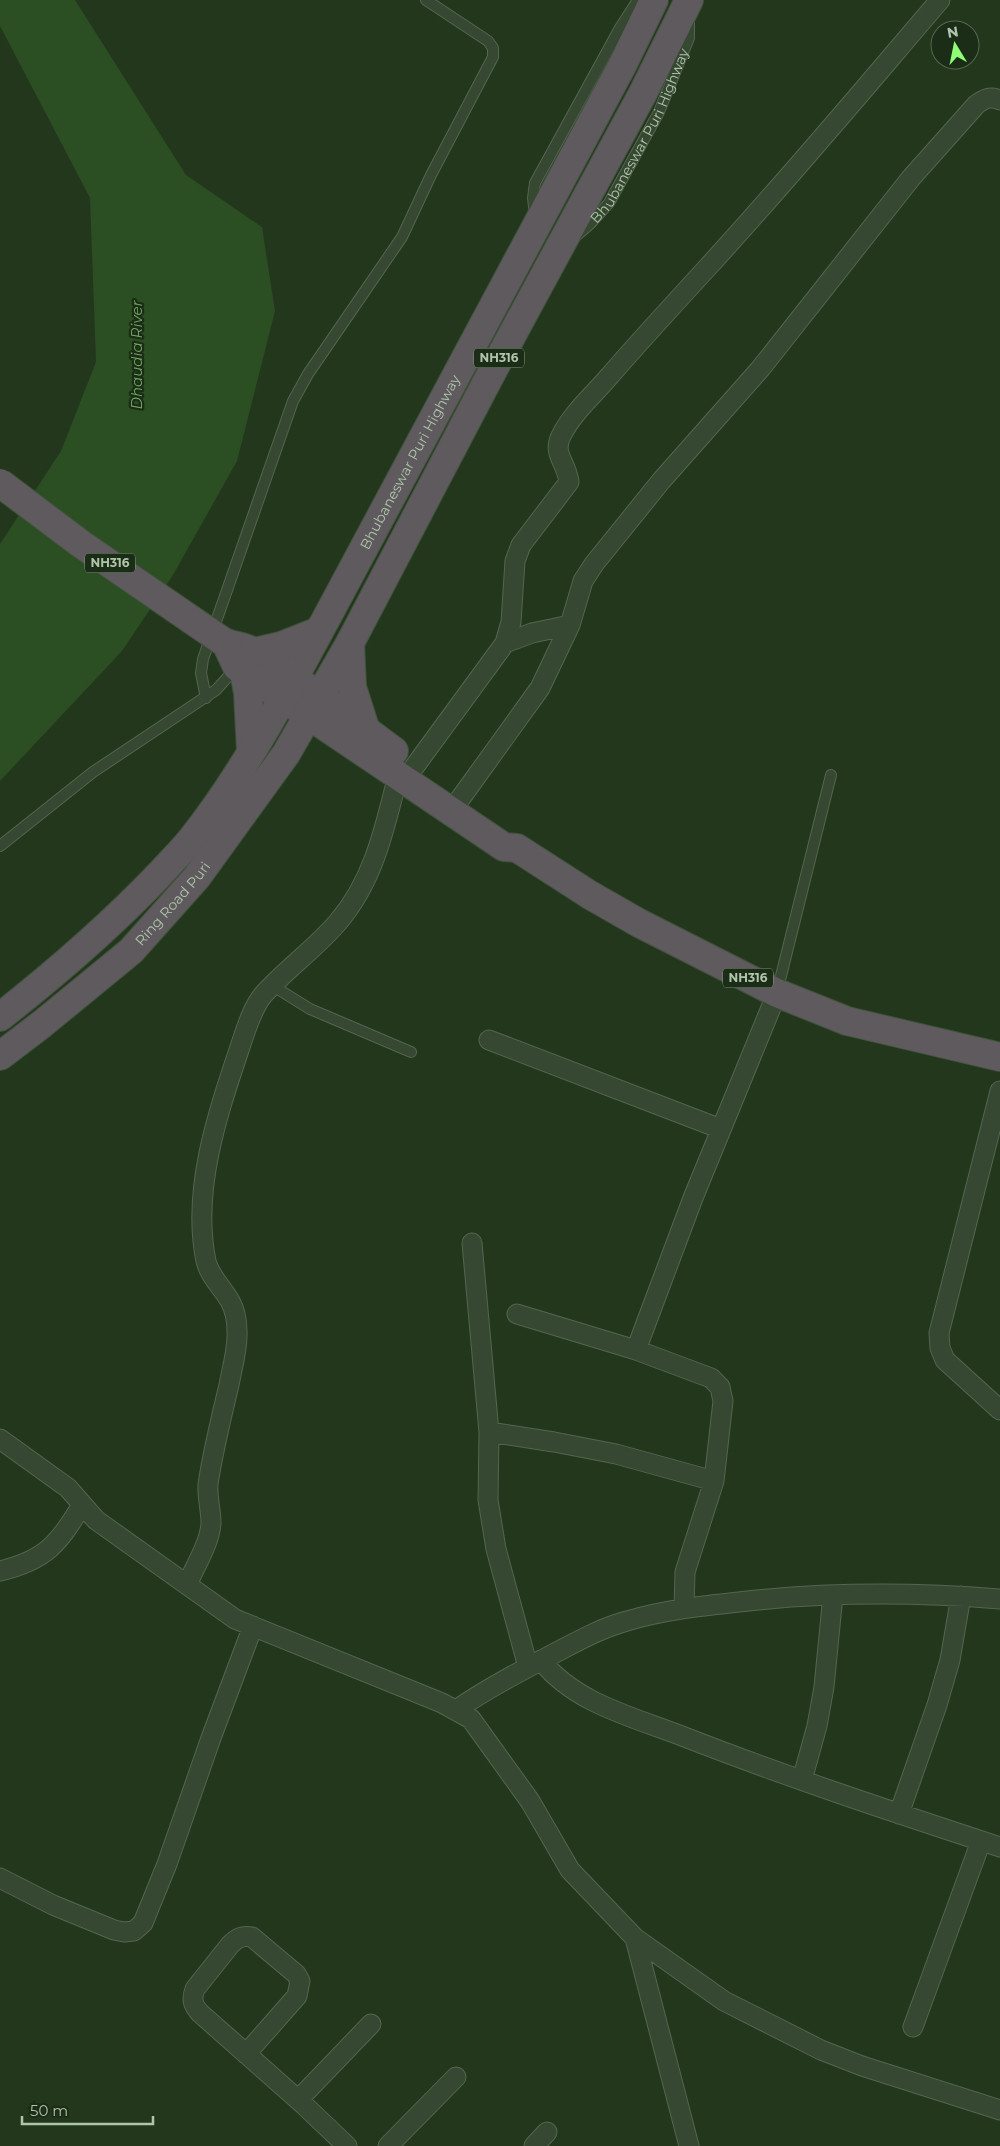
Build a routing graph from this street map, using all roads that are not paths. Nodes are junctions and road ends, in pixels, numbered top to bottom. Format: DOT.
graph roads {
  1 [pos="426,0"];
  2 [pos="638,0"];
  3 [pos="654,0"];
  4 [pos="940,0"];
  5 [pos="688,2"];
  6 [pos="1000,100"];
  7 [pos="536,226"];
  8 [pos="0,483"];
  9 [pos="570,625"];
  10 [pos="319,632"];
  11 [pos="350,643"];
  12 [pos="505,643"];
  13 [pos="245,664"];
  14 [pos="288,689"];
  15 [pos="206,698"];
  16 [pos="314,706"];
  17 [pos="359,738"];
  18 [pos="251,751"];
  19 [pos="286,754"];
  20 [pos="406,770"];
  21 [pos="831,775"];
  22 [pos="460,799"];
  23 [pos="0,846"];
  24 [pos="517,848"];
  25 [pos="273,986"];
  26 [pos="777,992"];
  27 [pos="0,1017"];
  28 [pos="489,1040"];
  29 [pos="412,1052"];
  30 [pos="0,1056"];
  31 [pos="1000,1057"];
  32 [pos="1000,1091"];
  33 [pos="721,1129"];
  34 [pos="472,1243"];
  35 [pos="518,1314"];
  36 [pos="636,1350"];
  37 [pos="1000,1410"];
  38 [pos="489,1432"];
  39 [pos="0,1439"];
  40 [pos="714,1481"];
  41 [pos="82,1504"];
  42 [pos="0,1571"];
  43 [pos="187,1585"];
  44 [pos="833,1595"];
  45 [pos="961,1596"];
  46 [pos="1000,1599"];
  47 [pos="684,1608"];
  48 [pos="253,1626"];
  49 [pos="534,1664"];
  50 [pos="456,1710"];
  51 [pos="802,1780"];
  52 [pos="899,1814"];
  53 [pos="981,1841"];
  54 [pos="1000,1847"];
  55 [pos="0,1878"];
  56 [pos="635,1938"];
  57 [pos="371,2024"];
  58 [pos="913,2027"];
  59 [pos="246,2054"];
  60 [pos="456,2077"];
  61 [pos="298,2100"];
  62 [pos="1000,2110"];
  63 [pos="547,2132"];
  64 [pos="336,2142"];
  65 [pos="388,2146"];
  66 [pos="534,2146"];
  67 [pos="689,2146"];
  1 -- 15 [label="lane"];
  2 -- 7 [label="lane"];
  3 -- 7 [label="highway, Bhubaneswar Puri Highway / NH316"];
  4 -- 12 [label="street"];
  5 -- 11 [label="highway, Bhubaneswar Puri Highway / NH316"];
  6 -- 9 [label="street"];
  7 -- 10 [label="highway, Bhubaneswar Puri Highway / NH316"];
  8 -- 13 [label="highway, NH316, bridge"];
  9 -- 12 [label="street"];
  9 -- 22 [label="street"];
  10 -- 13 [label="highway"];
  10 -- 14 [label="highway, Bhubaneswar Puri Highway / NH316"];
  11 -- 16 [label="highway, Bhubaneswar Puri Highway / NH316"];
  11 -- 17 [label="highway"];
  12 -- 20 [label="street"];
  13 -- 14 [label="highway, NH316"];
  13 -- 15 [label="lane"];
  13 -- 18 [label="highway"];
  14 -- 16 [label="highway, NH316"];
  14 -- 18 [label="highway, Ring Road Puri"];
  15 -- 23 [label="lane"];
  16 -- 17 [label="highway, NH316"];
  16 -- 19 [label="highway, Ring Road Puri"];
  17 -- 19 [label="highway"];
  17 -- 20 [label="highway, NH316"];
  18 -- 27 [label="highway, Ring Road Puri"];
  19 -- 30 [label="highway, Ring Road Puri"];
  20 -- 22 [label="highway, NH316"];
  20 -- 24 [label="highway, NH316"];
  20 -- 25 [label="street"];
  21 -- 26 [label="lane"];
  22 -- 24 [label="highway, NH316"];
  24 -- 26 [label="highway, NH316"];
  25 -- 29 [label="lane"];
  25 -- 43 [label="street"];
  26 -- 31 [label="highway, NH316"];
  26 -- 33 [label="street"];
  28 -- 33 [label="street"];
  32 -- 37 [label="street"];
  33 -- 36 [label="street"];
  34 -- 38 [label="street"];
  35 -- 36 [label="street"];
  36 -- 40 [label="street"];
  38 -- 40 [label="street"];
  38 -- 49 [label="street"];
  39 -- 41 [label="street"];
  40 -- 47 [label="street"];
  41 -- 42 [label="street"];
  41 -- 43 [label="street"];
  43 -- 48 [label="street"];
  44 -- 45 [label="street"];
  44 -- 47 [label="street"];
  44 -- 51 [label="street"];
  45 -- 46 [label="street"];
  45 -- 52 [label="street"];
  47 -- 49 [label="street"];
  48 -- 50 [label="street"];
  48 -- 55 [label="street"];
  49 -- 50 [label="street"];
  49 -- 51 [label="street"];
  50 -- 56 [label="street"];
  51 -- 52 [label="street"];
  52 -- 53 [label="street"];
  53 -- 54 [label="street"];
  53 -- 58 [label="street"];
  56 -- 62 [label="street"];
  56 -- 67 [label="street"];
  57 -- 61 [label="street"];
  59 -- 59 [label="street"];
  59 -- 61 [label="street"];
  60 -- 65 [label="street"];
  61 -- 64 [label="street"];
  63 -- 66 [label="street"];
}
